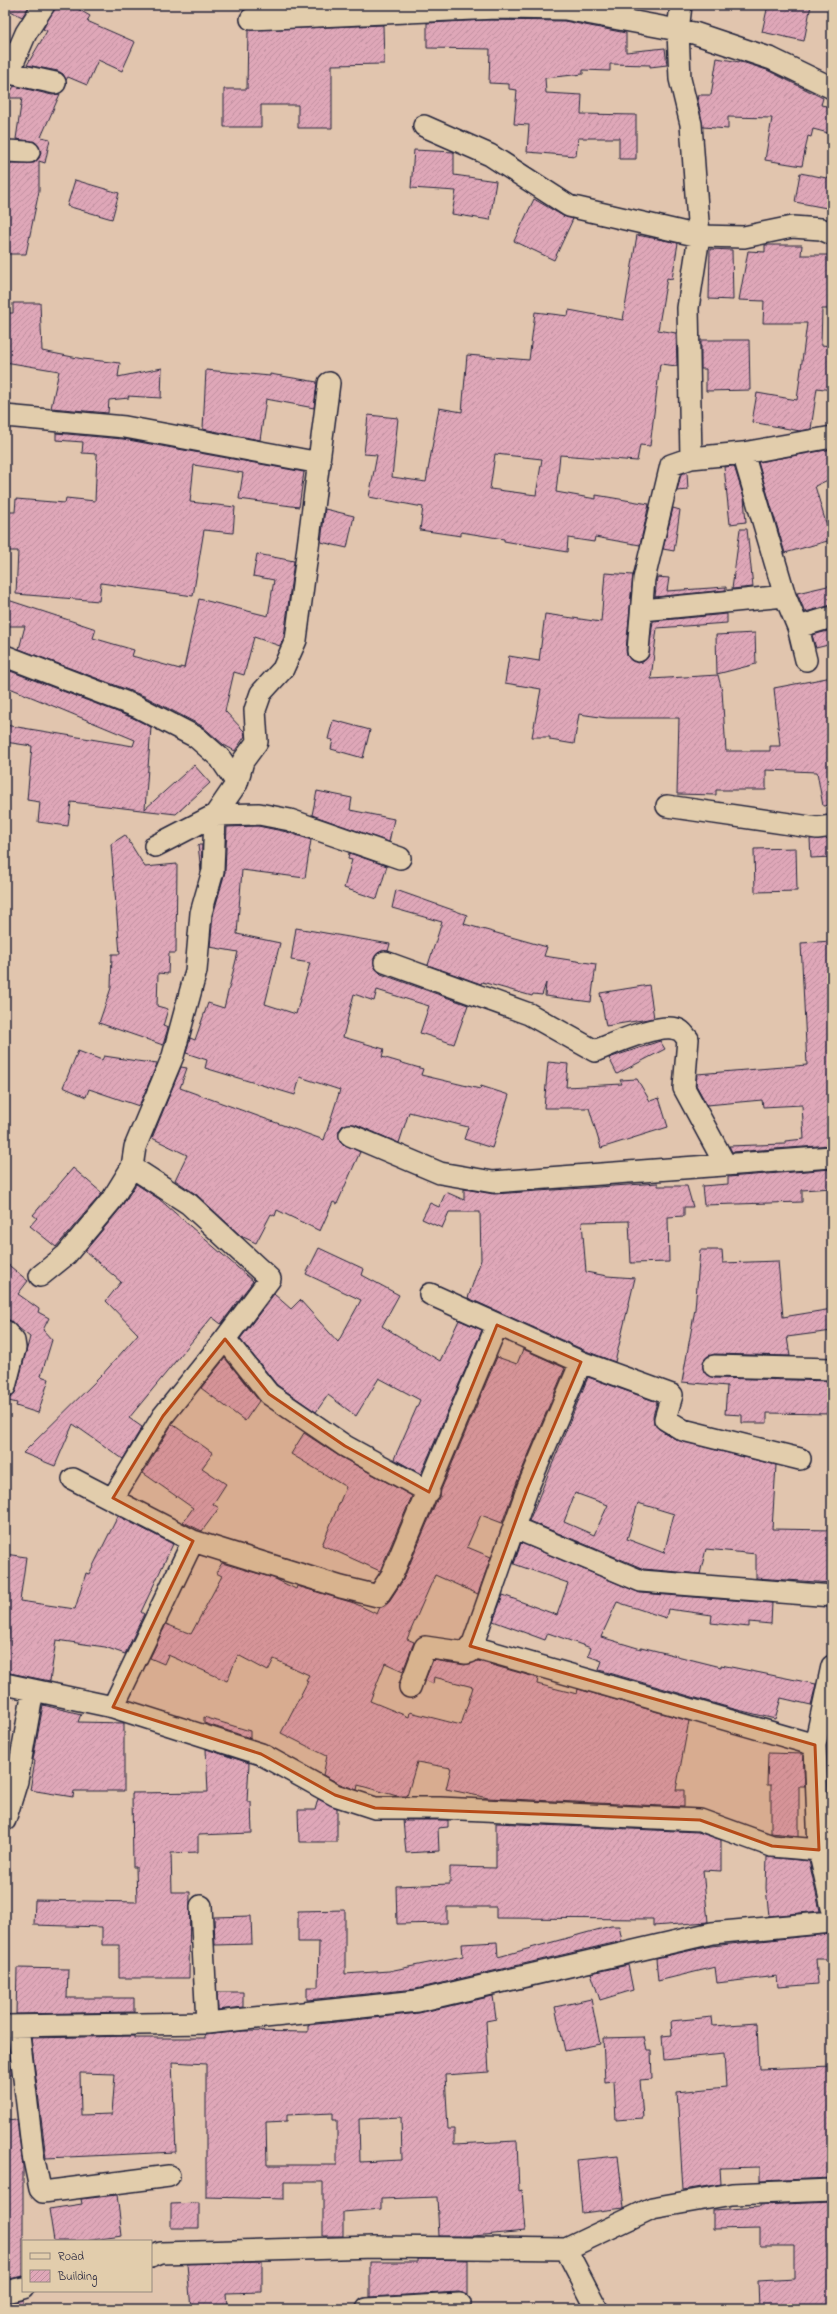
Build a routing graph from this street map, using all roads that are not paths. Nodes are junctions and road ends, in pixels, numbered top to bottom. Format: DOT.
graph roads {
  1 [pos="44,5"];
  2 [pos="681,5"];
  3 [pos="250,19"];
  4 [pos="678,31"];
  5 [pos="7,72"];
  6 [pos="55,83"];
  7 [pos="832,88"];
  8 [pos="424,126"];
  9 [pos="5,151"];
  10 [pos="29,152"];
  11 [pos="832,234"];
  12 [pos="699,236"];
  13 [pos="329,383"];
  14 [pos="5,416"];
  15 [pos="832,437"];
  16 [pos="743,453"];
  17 [pos="691,458"];
  18 [pos="320,463"];
  19 [pos="785,596"];
  20 [pos="643,610"];
  21 [pos="832,617"];
  22 [pos="798,627"];
  23 [pos="638,651"];
  24 [pos="5,656"];
  25 [pos="806,660"];
  26 [pos="237,783"];
  27 [pos="667,806"];
  28 [pos="214,815"];
  29 [pos="832,826"];
  30 [pos="155,846"];
  31 [pos="400,858"];
  32 [pos="385,962"];
  33 [pos="350,1135"];
  34 [pos="832,1157"];
  35 [pos="725,1164"];
  36 [pos="132,1167"];
  37 [pos="40,1276"];
  38 [pos="430,1294"];
  39 [pos="498,1325"];
  40 [pos="5,1331"];
  41 [pos="225,1339"];
  42 [pos="581,1362"];
  43 [pos="714,1366"];
  44 [pos="832,1369"];
  45 [pos="5,1387"];
  46 [pos="800,1459"];
  47 [pos="73,1479"];
  48 [pos="429,1492"];
  49 [pos="113,1498"];
  50 [pos="515,1528"];
  51 [pos="192,1541"];
  52 [pos="832,1596"];
  53 [pos="470,1646"];
  54 [pos="832,1666"];
  55 [pos="5,1684"];
  56 [pos="410,1688"];
  57 [pos="33,1690"];
  58 [pos="113,1707"];
  59 [pos="815,1745"];
  60 [pos="11,1782"];
  61 [pos="5,1820"];
  62 [pos="819,1850"];
  63 [pos="202,1906"];
  64 [pos="832,1908"];
  65 [pos="832,1922"];
  66 [pos="206,2023"];
  67 [pos="12,2026"];
  68 [pos="169,2176"];
  69 [pos="832,2190"];
  70 [pos="566,2249"];
  71 [pos="152,2257"];
  72 [pos="22,2288"];
  73 [pos="5,2292"];
  74 [pos="460,2304"];
  75 [pos="417,2307"];
  76 [pos="367,2309"];
  77 [pos="597,2309"];
  1 -- 5 [label="street"];
  2 -- 4 [label="street"];
  3 -- 4 [label="street"];
  4 -- 7 [label="street"];
  4 -- 12 [label="street"];
  5 -- 6 [label="street"];
  8 -- 12 [label="street"];
  9 -- 10 [label="street"];
  11 -- 12 [label="street"];
  12 -- 17 [label="street"];
  13 -- 18 [label="street"];
  14 -- 18 [label="street"];
  15 -- 16 [label="street"];
  16 -- 17 [label="street"];
  16 -- 19 [label="street"];
  17 -- 20 [label="street"];
  18 -- 26 [label="street"];
  19 -- 20 [label="street"];
  19 -- 22 [label="street"];
  20 -- 23 [label="street"];
  21 -- 22 [label="street"];
  22 -- 25 [label="street"];
  24 -- 26 [label="street"];
  26 -- 28 [label="street"];
  27 -- 29 [label="street"];
  28 -- 30 [label="street"];
  28 -- 31 [label="street"];
  28 -- 36 [label="street"];
  32 -- 35 [label="street"];
  33 -- 35 [label="street"];
  34 -- 35 [label="street"];
  36 -- 37 [label="street"];
  36 -- 41 [label="street"];
  38 -- 39 [label="street"];
  39 -- 42 [label="street"];
  39 -- 48 [label="street"];
  40 -- 45 [label="street"];
  41 -- 48 [label="street"];
  41 -- 49 [label="street"];
  42 -- 46 [label="street"];
  42 -- 50 [label="street"];
  43 -- 44 [label="street"];
  47 -- 49 [label="street"];
  48 -- 51 [label="street"];
  49 -- 51 [label="street"];
  50 -- 52 [label="street"];
  50 -- 53 [label="street"];
  51 -- 58 [label="street"];
  53 -- 56 [label="street"];
  53 -- 59 [label="street"];
  54 -- 59 [label="street"];
  55 -- 57 [label="street"];
  57 -- 58 [label="street"];
  57 -- 60 [label="street"];
  58 -- 62 [label="street"];
  59 -- 62 [label="street"];
  60 -- 61 [label="street"];
  62 -- 64 [label="street"];
  63 -- 66 [label="street"];
  65 -- 66 [label="street"];
  66 -- 67 [label="street"];
  67 -- 68 [label="street"];
  69 -- 70 [label="street"];
  70 -- 71 [label="street"];
  70 -- 77 [label="street"];
  72 -- 73 [label="street"];
  74 -- 75 [label="street"];
  75 -- 76 [label="street"];
}
